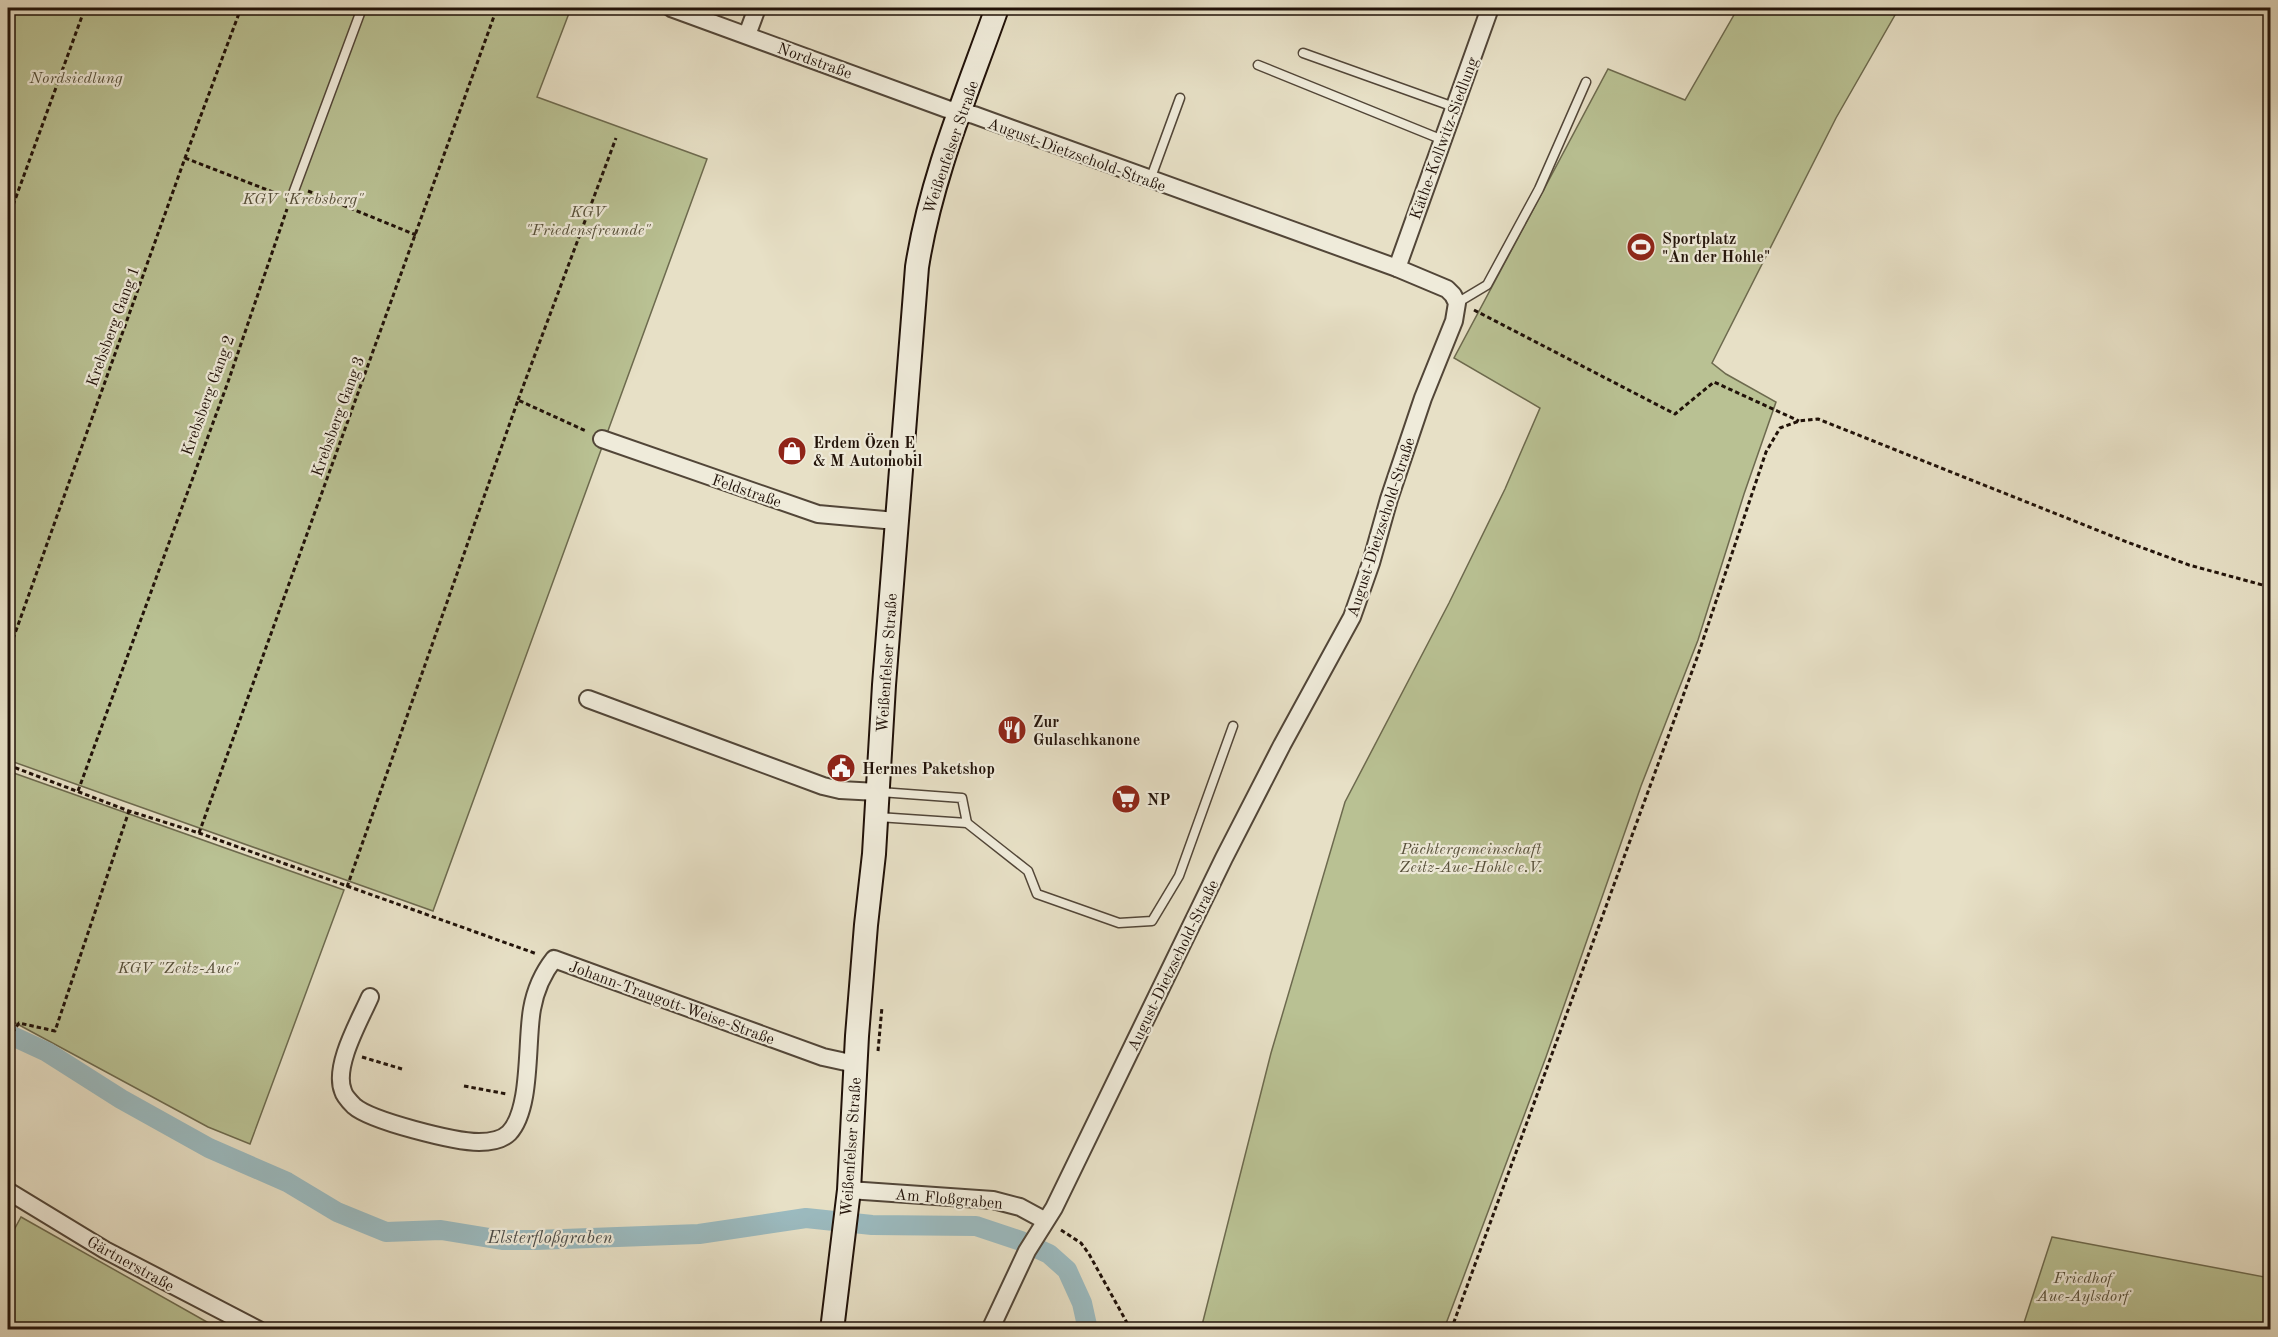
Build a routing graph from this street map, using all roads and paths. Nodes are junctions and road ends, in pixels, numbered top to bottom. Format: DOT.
graph roads {
  1 [pos="85,8"];
  2 [pos="241,8"];
  3 [pos="362,8"];
  4 [pos="497,8"];
  5 [pos="671,8"];
  6 [pos="757,8"];
  7 [pos="998,8"];
  8 [pos="1490,8"];
  9 [pos="747,35"];
  10 [pos="1303,53"];
  11 [pos="1258,65"];
  12 [pos="1586,82"];
  13 [pos="1180,98"];
  14 [pos="1454,107"];
  15 [pos="961,112"];
  16 [pos="616,138"];
  17 [pos="1443,140"];
  18 [pos="185,158"];
  19 [pos="1149,181"];
  20 [pos="295,186"];
  21 [pos="291,199"];
  22 [pos="8,219"];
  23 [pos="416,235"];
  24 [pos="1396,268"];
  25 [pos="1456,303"];
  26 [pos="518,400"];
  27 [pos="1799,421"];
  28 [pos="602,439"];
  29 [pos="896,521"];
  30 [pos="2271,587"];
  31 [pos="8,653"];
  32 [pos="588,699"];
  33 [pos="1233,726"];
  34 [pos="8,765"];
  35 [pos="78,791"];
  36 [pos="878,792"];
  37 [pos="129,811"];
  38 [pos="877,817"];
  39 [pos="967,823"];
  40 [pos="199,833"];
  41 [pos="347,887"];
  42 [pos="554,959"];
  43 [pos="370,997"];
  44 [pos="882,997"];
  45 [pos="8,1038"];
  46 [pos="346,1052"];
  47 [pos="878,1056"];
  48 [pos="855,1064"];
  49 [pos="402,1069"];
  50 [pos="464,1086"];
  51 [pos="524,1098"];
  52 [pos="8,1191"];
  53 [pos="846,1212"];
  54 [pos="1040,1227"];
  55 [pos="259,1329"];
  56 [pos="832,1329"];
  57 [pos="990,1329"];
  58 [pos="1131,1329"];
  59 [pos="1451,1329"];
  1 -- 22 [label="path"];
  2 -- 18 [label="path, Krebsberg Gang 1"];
  3 -- 20 [label="lane"];
  4 -- 23 [label="path, Krebsberg Gang 3"];
  5 -- 9 [label="street, Nordstraße"];
  6 -- 9 [label="street"];
  7 -- 15 [label="street, Weißenfelser Straße"];
  8 -- 14 [label="street, Käthe-Kollwitz-Siedlung"];
  9 -- 15 [label="street, Nordstraße"];
  10 -- 14 [label="lane"];
  11 -- 17 [label="lane"];
  12 -- 25 [label="lane"];
  13 -- 19 [label="lane"];
  14 -- 17 [label="street, Käthe-Kollwitz-Siedlung"];
  15 -- 19 [label="street, August-Dietzschold-Straße"];
  15 -- 29 [label="street, Weißenfelser Straße"];
  16 -- 26 [label="path"];
  17 -- 24 [label="street, Käthe-Kollwitz-Siedlung"];
  18 -- 21 [label="path"];
  18 -- 31 [label="path, Krebsberg Gang 1"];
  19 -- 24 [label="street, August-Dietzschold-Straße"];
  20 -- 21 [label="lane"];
  20 -- 23 [label="path"];
  21 -- 35 [label="path, Krebsberg Gang 2"];
  23 -- 40 [label="path, Krebsberg Gang 3"];
  24 -- 25 [label="street, August-Dietzschold-Straße"];
  25 -- 27 [label="path"];
  25 -- 54 [label="street, August-Dietzschold-Straße"];
  26 -- 28 [label="path"];
  26 -- 41 [label="path"];
  27 -- 30 [label="path"];
  27 -- 59 [label="path"];
  28 -- 29 [label="street, Feldstraße"];
  29 -- 36 [label="street, Weißenfelser Straße"];
  32 -- 36 [label="street"];
  33 -- 39 [label="lane"];
  34 -- 35 [label="path"];
  35 -- 37 [label="path"];
  36 -- 38 [label="street, Weißenfelser Straße"];
  36 -- 39 [label="lane"];
  37 -- 40 [label="path"];
  37 -- 45 [label="path"];
  38 -- 39 [label="lane"];
  38 -- 48 [label="street, Weißenfelser Straße"];
  40 -- 41 [label="path"];
  41 -- 42 [label="path"];
  42 -- 48 [label="street, Johann-Traugott-Weise-Straße"];
  42 -- 51 [label="street, Johann-Traugott-Weise-Straße"];
  43 -- 46 [label="street, Johann-Traugott-Weise-Straße"];
  44 -- 47 [label="path"];
  46 -- 49 [label="path"];
  46 -- 51 [label="street, Johann-Traugott-Weise-Straße"];
  48 -- 53 [label="street, Weißenfelser Straße"];
  50 -- 51 [label="path"];
  52 -- 55 [label="street, Gärtnerstraße"];
  53 -- 54 [label="street, Am Floßgraben"];
  53 -- 56 [label="street, Weißenfelser Straße"];
  54 -- 57 [label="street, August-Dietzschold-Straße"];
  54 -- 58 [label="path"];
}
